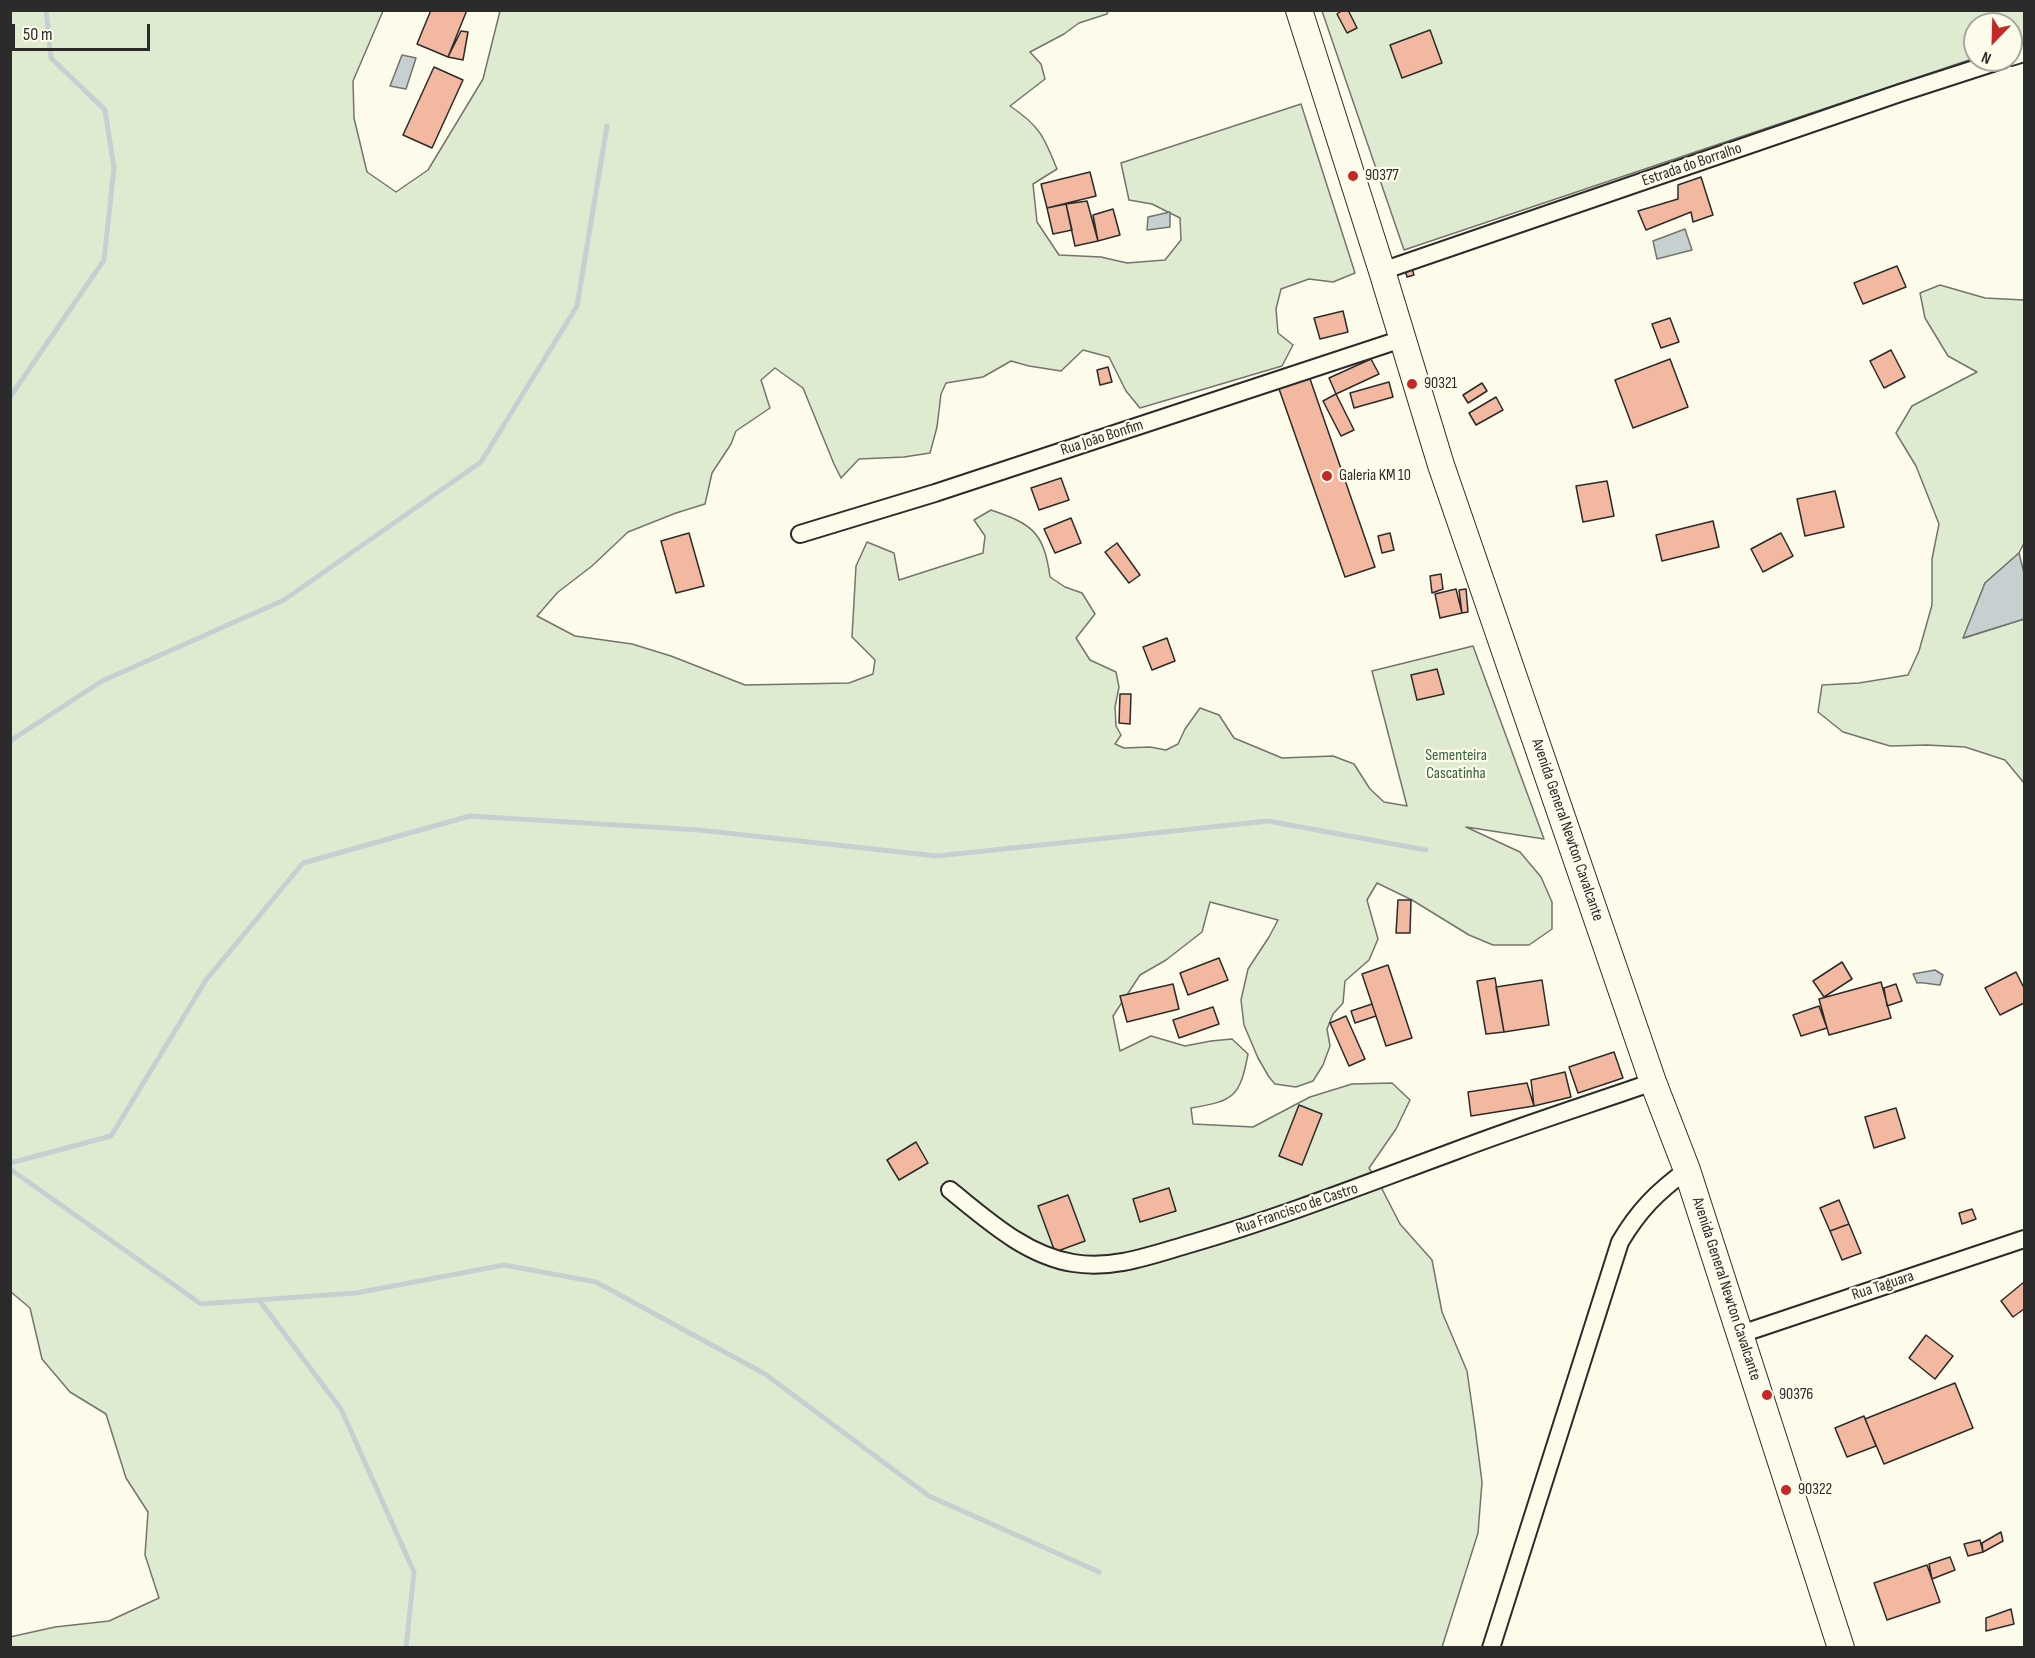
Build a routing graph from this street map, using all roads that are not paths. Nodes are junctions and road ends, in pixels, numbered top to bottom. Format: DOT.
graph roads {
  1 [pos="1299,10"];
  2 [pos="1965,72"];
  3 [pos="1382,271"];
  4 [pos="1402,339"];
  5 [pos="800,534"];
  6 [pos="1653,1082"];
  7 [pos="1686,1170"];
  8 [pos="950,1190"];
  9 [pos="2025,1239"];
  10 [pos="1741,1334"];
  11 [pos="1491,1647"];
  12 [pos="1841,1647"];
  1 -- 3 [label="main road, Avenida General Newton Cavalcante"];
  2 -- 3 [label="street, Estrada do Borralho"];
  3 -- 4 [label="main road, Avenida General Newton Cavalcante"];
  4 -- 5 [label="street, Rua João Bonfim"];
  4 -- 6 [label="main road, Avenida General Newton Cavalcante"];
  6 -- 7 [label="main road, Avenida General Newton Cavalcante"];
  6 -- 8 [label="street, Rua Francisco de Castro"];
  7 -- 10 [label="main road, Avenida General Newton Cavalcante"];
  7 -- 11 [label="street"];
  9 -- 10 [label="street, Rua Taguara"];
  10 -- 12 [label="main road, Avenida General Newton Cavalcante"];
}
